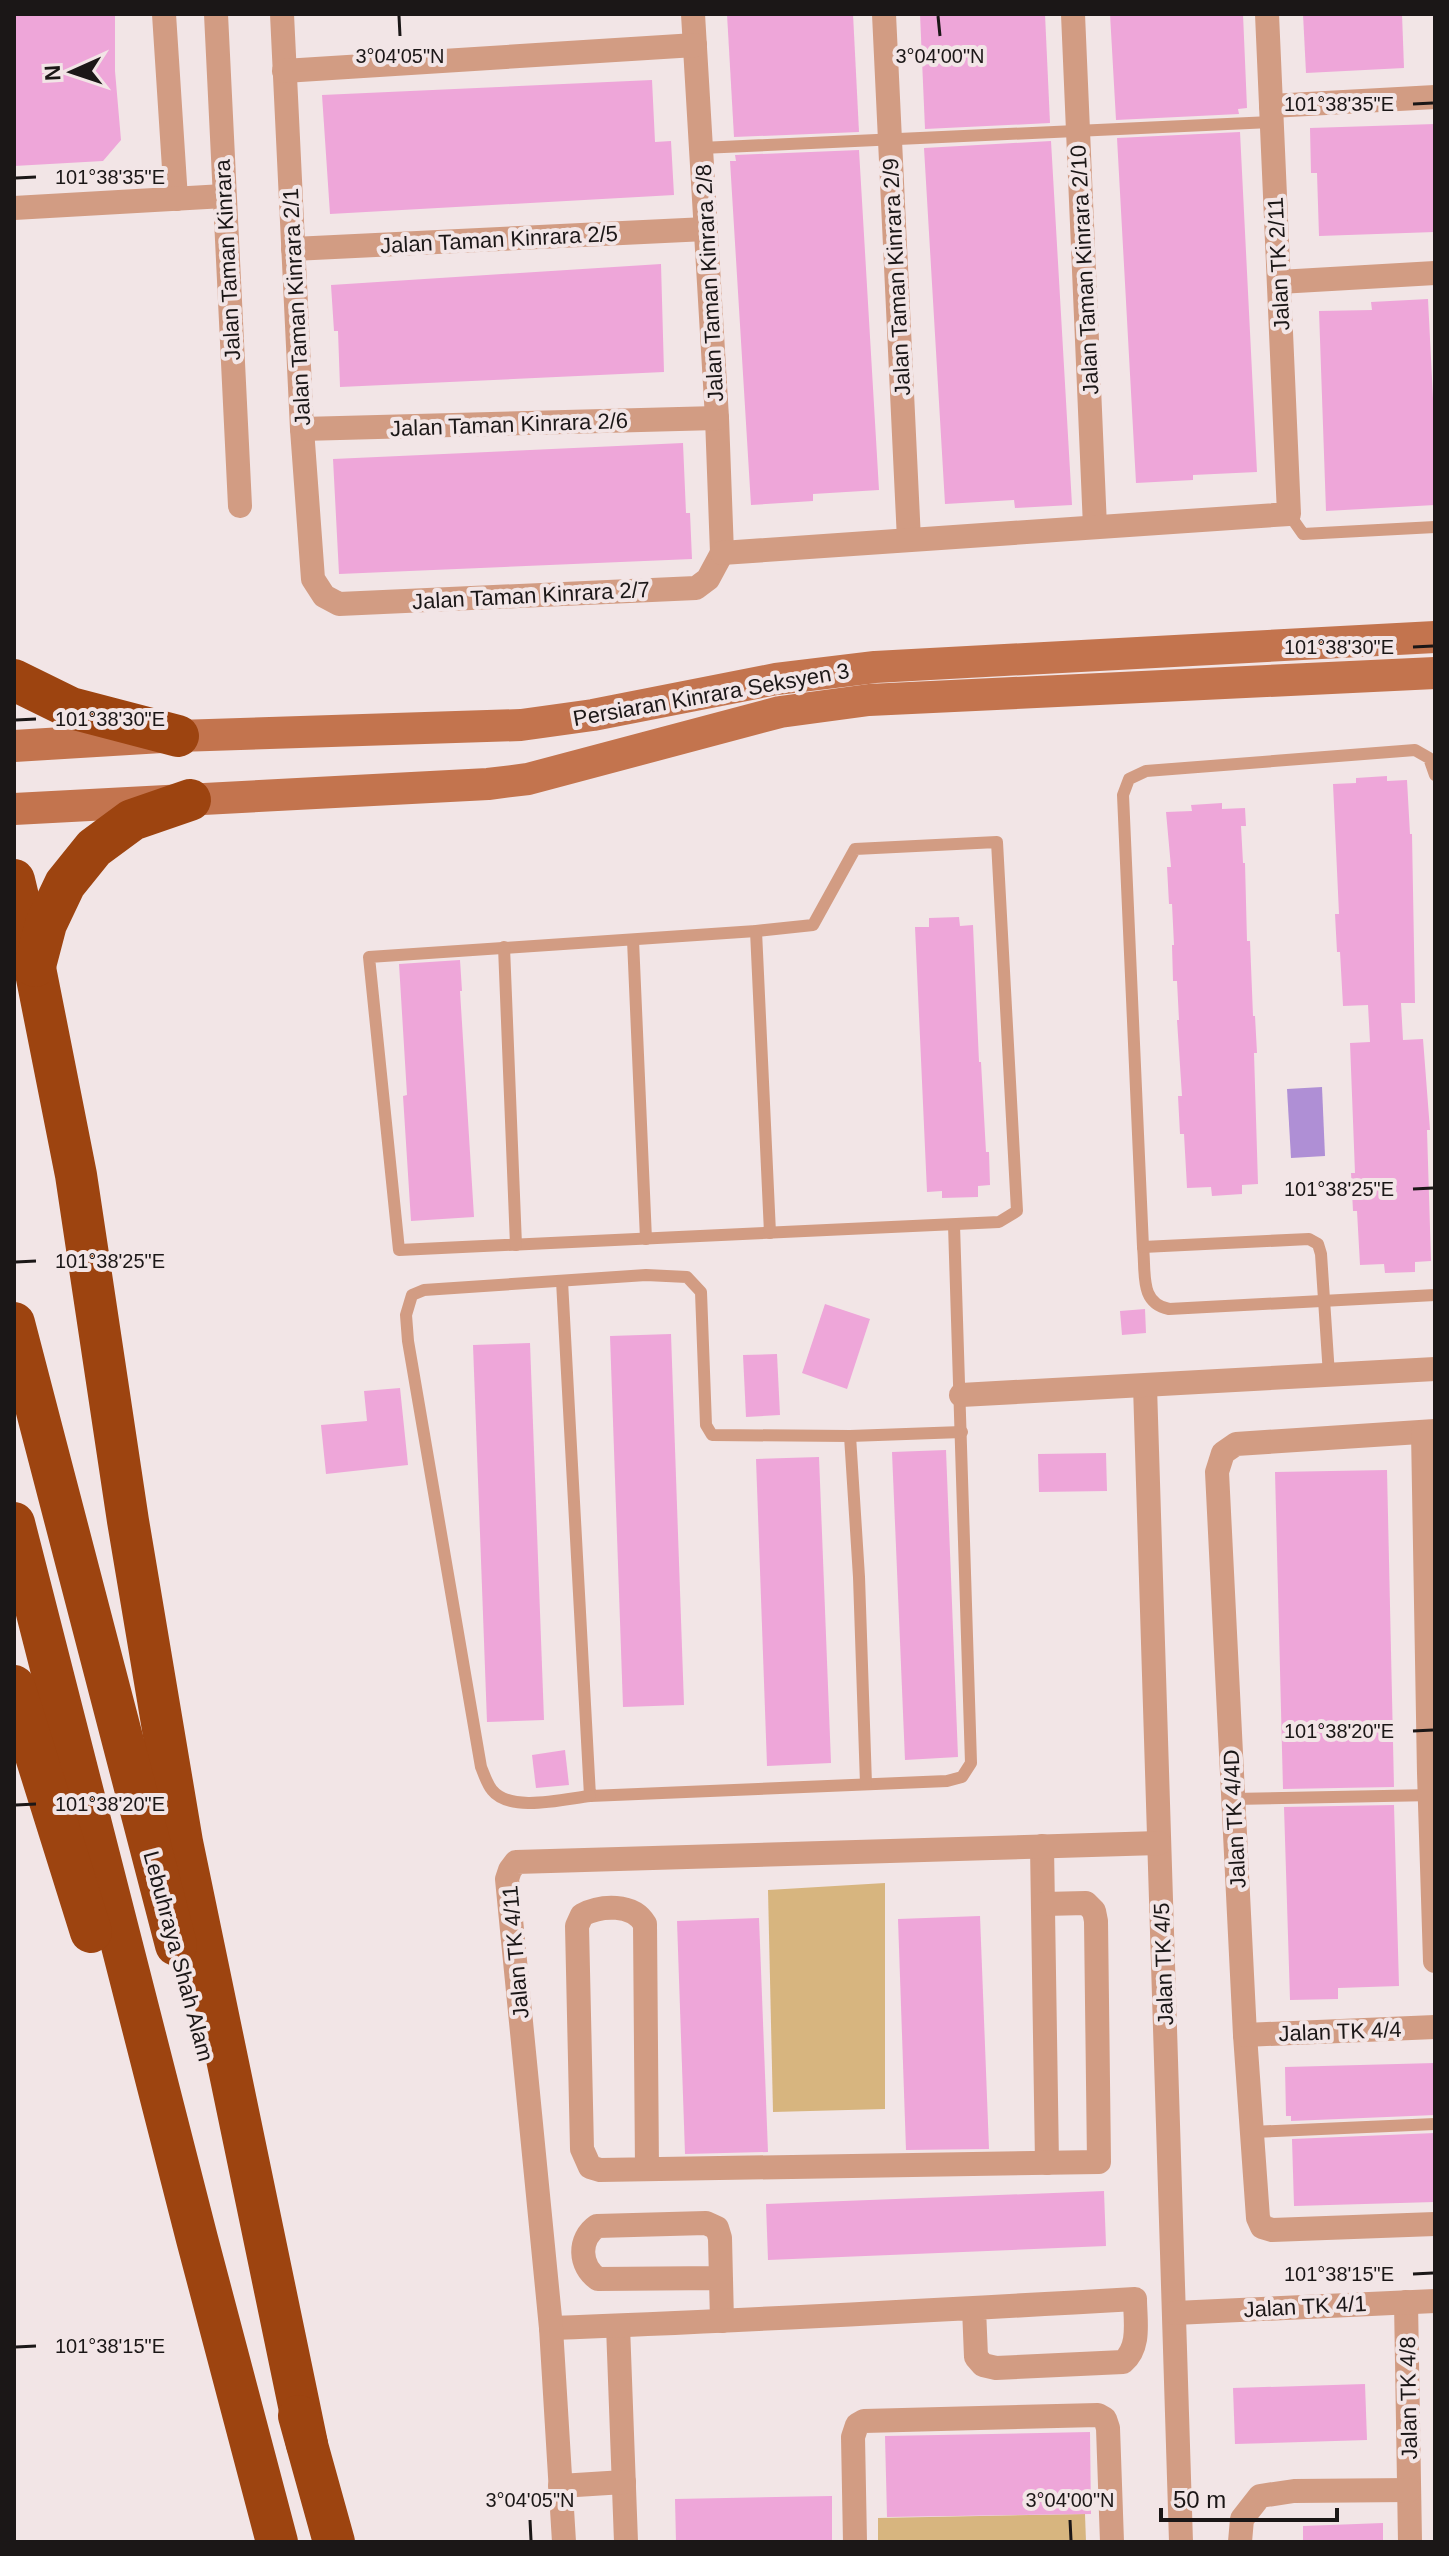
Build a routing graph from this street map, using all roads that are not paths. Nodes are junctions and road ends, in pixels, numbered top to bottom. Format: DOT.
graph roads {
  1 [pos="164,14"];
  2 [pos="216,14"];
  3 [pos="282,14"];
  4 [pos="693,14"];
  5 [pos="884,14"];
  6 [pos="1073,14"];
  7 [pos="1267,14"];
  8 [pos="695,45"];
  9 [pos="284,71"];
  10 [pos="1435,97"];
  11 [pos="1271,114"];
  12 [pos="1078,131"];
  13 [pos="890,139"];
  14 [pos="701,148"];
  15 [pos="224,196"];
  16 [pos="176,199"];
  17 [pos="14,208"];
  18 [pos="706,229"];
  19 [pos="293,249"];
  20 [pos="1435,273"];
  21 [pos="1279,282"];
  22 [pos="717,418"];
  23 [pos="302,429"];
  24 [pos="240,506"];
  25 [pos="1289,514"];
  26 [pos="1095,527"];
  27 [pos="1435,527"];
  28 [pos="909,540"];
  29 [pos="722,553"];
  30 [pos="324,596"];
  31 [pos="1435,637"];
  32 [pos="1435,673"];
  33 [pos="14,680"];
  34 [pos="178,736"];
  35 [pos="14,746"];
  36 [pos="1435,775"];
  37 [pos="190,800"];
  38 [pos="14,809"];
  39 [pos="14,880"];
  40 [pos="756,931"];
  41 [pos="633,940"];
  42 [pos="504,947"];
  43 [pos="35,968"];
  44 [pos="954,1225"];
  45 [pos="770,1233"];
  46 [pos="646,1239"];
  47 [pos="516,1245"];
  48 [pos="1143,1247"];
  49 [pos="562,1281"];
  50 [pos="1435,1295"];
  51 [pos="1324,1301"];
  52 [pos="14,1323"];
  53 [pos="1435,1369"];
  54 [pos="1329,1375"];
  55 [pos="1145,1386"];
  56 [pos="961,1395"];
  57 [pos="962,1432"];
  58 [pos="1429,1432"];
  59 [pos="850,1436"];
  60 [pos="14,1523"];
  61 [pos="14,1686"];
  62 [pos="866,1784"];
  63 [pos="1432,1795"];
  64 [pos="590,1796"];
  65 [pos="1233,1799"];
  66 [pos="1159,1843"];
  67 [pos="1042,1846"];
  68 [pos="1044,1904"];
  69 [pos="1435,1961"];
  70 [pos="1435,2027"];
  71 [pos="1245,2035"];
  72 [pos="1435,2124"];
  73 [pos="1252,2132"];
  74 [pos="1047,2163"];
  75 [pos="647,2169"];
  76 [pos="1435,2224"];
  77 [pos="197,2239"];
  78 [pos="721,2278"];
  79 [pos="1435,2301"];
  80 [pos="1406,2302"];
  81 [pos="974,2308"];
  82 [pos="1175,2313"];
  83 [pos="722,2321"];
  84 [pos="618,2326"];
  85 [pos="551,2328"];
  86 [pos="307,2444"];
  87 [pos="624,2482"];
  88 [pos="560,2486"];
  89 [pos="1409,2490"];
  90 [pos="277,2542"];
  91 [pos="334,2542"];
  92 [pos="564,2542"];
  93 [pos="626,2542"];
  94 [pos="855,2542"];
  95 [pos="1112,2542"];
  96 [pos="1181,2542"];
  97 [pos="1240,2542"];
  98 [pos="1410,2542"];
  1 -- 16 [label="street"];
  2 -- 15 [label="street, Jalan Taman Kinrara"];
  3 -- 9 [label="street, Jalan Taman Kinrara 2/1"];
  4 -- 8 [label="street, Jalan Taman Kinrara 2/8"];
  5 -- 13 [label="street, Jalan Taman Kinrara 2/9"];
  6 -- 12 [label="street, Jalan Taman Kinrara 2/10"];
  7 -- 11 [label="street, Jalan TK 2/11"];
  8 -- 9 [label="street"];
  8 -- 14 [label="street, Jalan Taman Kinrara 2/8"];
  9 -- 19 [label="street, Jalan Taman Kinrara 2/1"];
  10 -- 11 [label="street"];
  11 -- 12 [label="lane"];
  11 -- 21 [label="street, Jalan TK 2/11"];
  12 -- 13 [label="lane"];
  12 -- 26 [label="street, Jalan Taman Kinrara 2/10"];
  13 -- 14 [label="lane"];
  13 -- 28 [label="street, Jalan Taman Kinrara 2/9"];
  14 -- 18 [label="street, Jalan Taman Kinrara 2/8"];
  15 -- 16 [label="street"];
  15 -- 24 [label="street, Jalan Taman Kinrara"];
  16 -- 17 [label="street"];
  18 -- 19 [label="street, Jalan Taman Kinrara 2/5"];
  18 -- 22 [label="street, Jalan Taman Kinrara 2/8"];
  19 -- 23 [label="street, Jalan Taman Kinrara 2/1"];
  20 -- 21 [label="street"];
  21 -- 25 [label="street, Jalan TK 2/11"];
  22 -- 23 [label="street, Jalan Taman Kinrara 2/6"];
  22 -- 29 [label="street, Jalan Taman Kinrara 2/8"];
  23 -- 30 [label="street, Jalan Taman Kinrara 2/1"];
  25 -- 26 [label="street"];
  25 -- 27 [label="lane"];
  26 -- 28 [label="street"];
  28 -- 29 [label="street"];
  29 -- 30 [label="street, Jalan Taman Kinrara 2/7"];
  31 -- 34 [label="main road, Persiaran Kinrara Seksyen 3"];
  32 -- 37 [label="main road, Persiaran Kinrara Seksyen 3"];
  33 -- 34 [label="highway"];
  34 -- 35 [label="main road, Persiaran Kinrara Seksyen 3"];
  36 -- 48 [label="lane"];
  37 -- 38 [label="main road, Persiaran Kinrara Seksyen 3"];
  37 -- 43 [label="highway"];
  39 -- 43 [label="highway"];
  40 -- 41 [label="lane"];
  40 -- 44 [label="lane"];
  40 -- 45 [label="lane"];
  41 -- 42 [label="lane"];
  41 -- 46 [label="lane"];
  42 -- 47 [label="lane"];
  42 -- 47 [label="lane"];
  43 -- 86 [label="highway"];
  44 -- 45 [label="lane"];
  44 -- 56 [label="lane"];
  45 -- 46 [label="lane"];
  46 -- 47 [label="lane"];
  48 -- 51 [label="lane"];
  48 -- 51 [label="lane"];
  49 -- 59 [label="lane"];
  49 -- 64 [label="lane"];
  49 -- 64 [label="lane"];
  50 -- 51 [label="lane"];
  51 -- 54 [label="lane"];
  52 -- 86 [label="highway, Lebuhraya Shah Alam"];
  53 -- 54 [label="street"];
  54 -- 55 [label="street"];
  55 -- 56 [label="street"];
  55 -- 66 [label="street, Jalan TK 4/5"];
  56 -- 57 [label="lane"];
  57 -- 59 [label="lane"];
  57 -- 62 [label="lane"];
  58 -- 63 [label="street"];
  58 -- 65 [label="street, Jalan TK 4/4D"];
  59 -- 62 [label="lane"];
  60 -- 77 [label="highway"];
  61 -- 77 [label="highway"];
  62 -- 64 [label="lane"];
  63 -- 65 [label="lane"];
  63 -- 69 [label="street"];
  65 -- 71 [label="street, Jalan TK 4/4D"];
  66 -- 67 [label="street, Jalan TK 4/11"];
  66 -- 82 [label="street, Jalan TK 4/5"];
  67 -- 68 [label="street"];
  67 -- 85 [label="street, Jalan TK 4/11"];
  68 -- 74 [label="street"];
  68 -- 74 [label="street"];
  70 -- 71 [label="street, Jalan TK 4/4"];
  71 -- 73 [label="street, Jalan TK 4/4D"];
  72 -- 73 [label="lane"];
  73 -- 76 [label="street, Jalan TK 4/4D"];
  74 -- 75 [label="street"];
  75 -- 75 [label="street"];
  77 -- 90 [label="highway"];
  78 -- 78 [label="street"];
  78 -- 83 [label="street"];
  79 -- 80 [label="street, Jalan TK 4/1"];
  80 -- 82 [label="street, Jalan TK 4/1"];
  80 -- 89 [label="street, Jalan TK 4/8"];
  81 -- 81 [label="street"];
  81 -- 83 [label="street"];
  82 -- 96 [label="street, Jalan TK 4/5"];
  83 -- 84 [label="street"];
  84 -- 85 [label="street"];
  84 -- 87 [label="street"];
  85 -- 88 [label="street, Jalan TK 4/11"];
  86 -- 91 [label="highway, Lebuhraya Shah Alam"];
  87 -- 88 [label="street"];
  87 -- 93 [label="street"];
  88 -- 92 [label="street, Jalan TK 4/11"];
  89 -- 97 [label="street"];
  89 -- 98 [label="street, Jalan TK 4/8"];
  94 -- 95 [label="street"];
}
